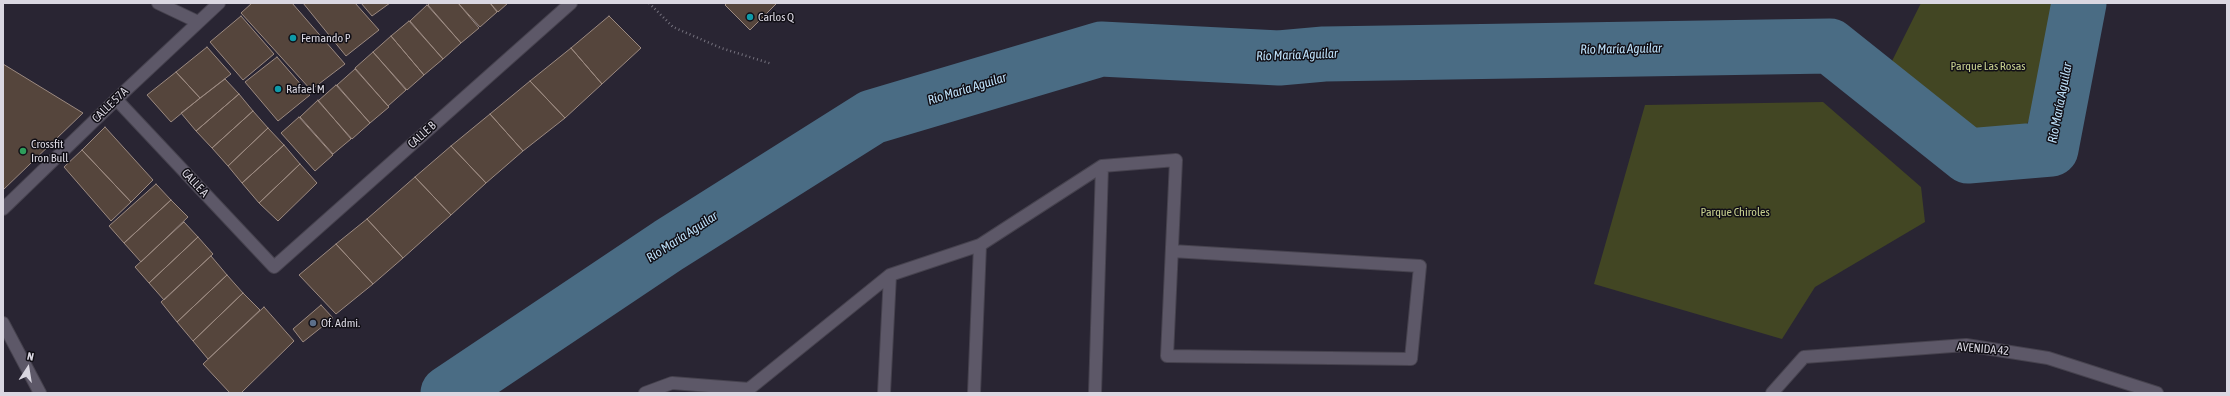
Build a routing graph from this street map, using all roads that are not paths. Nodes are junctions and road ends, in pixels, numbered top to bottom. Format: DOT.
graph roads {
  1 [pos="158,3"];
  2 [pos="219,3"];
  3 [pos="571,3"];
  4 [pos="198,22"];
  5 [pos="116,99"];
  6 [pos="1102,166"];
  7 [pos="3,209"];
  8 [pos="980,245"];
  9 [pos="1172,251"];
  10 [pos="274,267"];
  11 [pos="890,275"];
  12 [pos="3,323"];
  13 [pos="40,393"];
  14 [pos="645,393"];
  15 [pos="884,393"];
  16 [pos="974,393"];
  17 [pos="1095,393"];
  18 [pos="1772,393"];
  19 [pos="2157,393"];
  1 -- 4 [label="street"];
  2 -- 4 [label="street, CALLE 57A"];
  3 -- 10 [label="street, CALLE B"];
  4 -- 5 [label="street, CALLE 57A"];
  5 -- 7 [label="street, CALLE 57A"];
  5 -- 10 [label="street, CALLE A"];
  6 -- 8 [label="street"];
  6 -- 9 [label="street"];
  6 -- 17 [label="street"];
  8 -- 11 [label="street"];
  8 -- 16 [label="street"];
  9 -- 9 [label="street"];
  11 -- 14 [label="street"];
  11 -- 15 [label="street"];
  12 -- 13 [label="street"];
  18 -- 19 [label="street, AVENIDA 42"];
}
